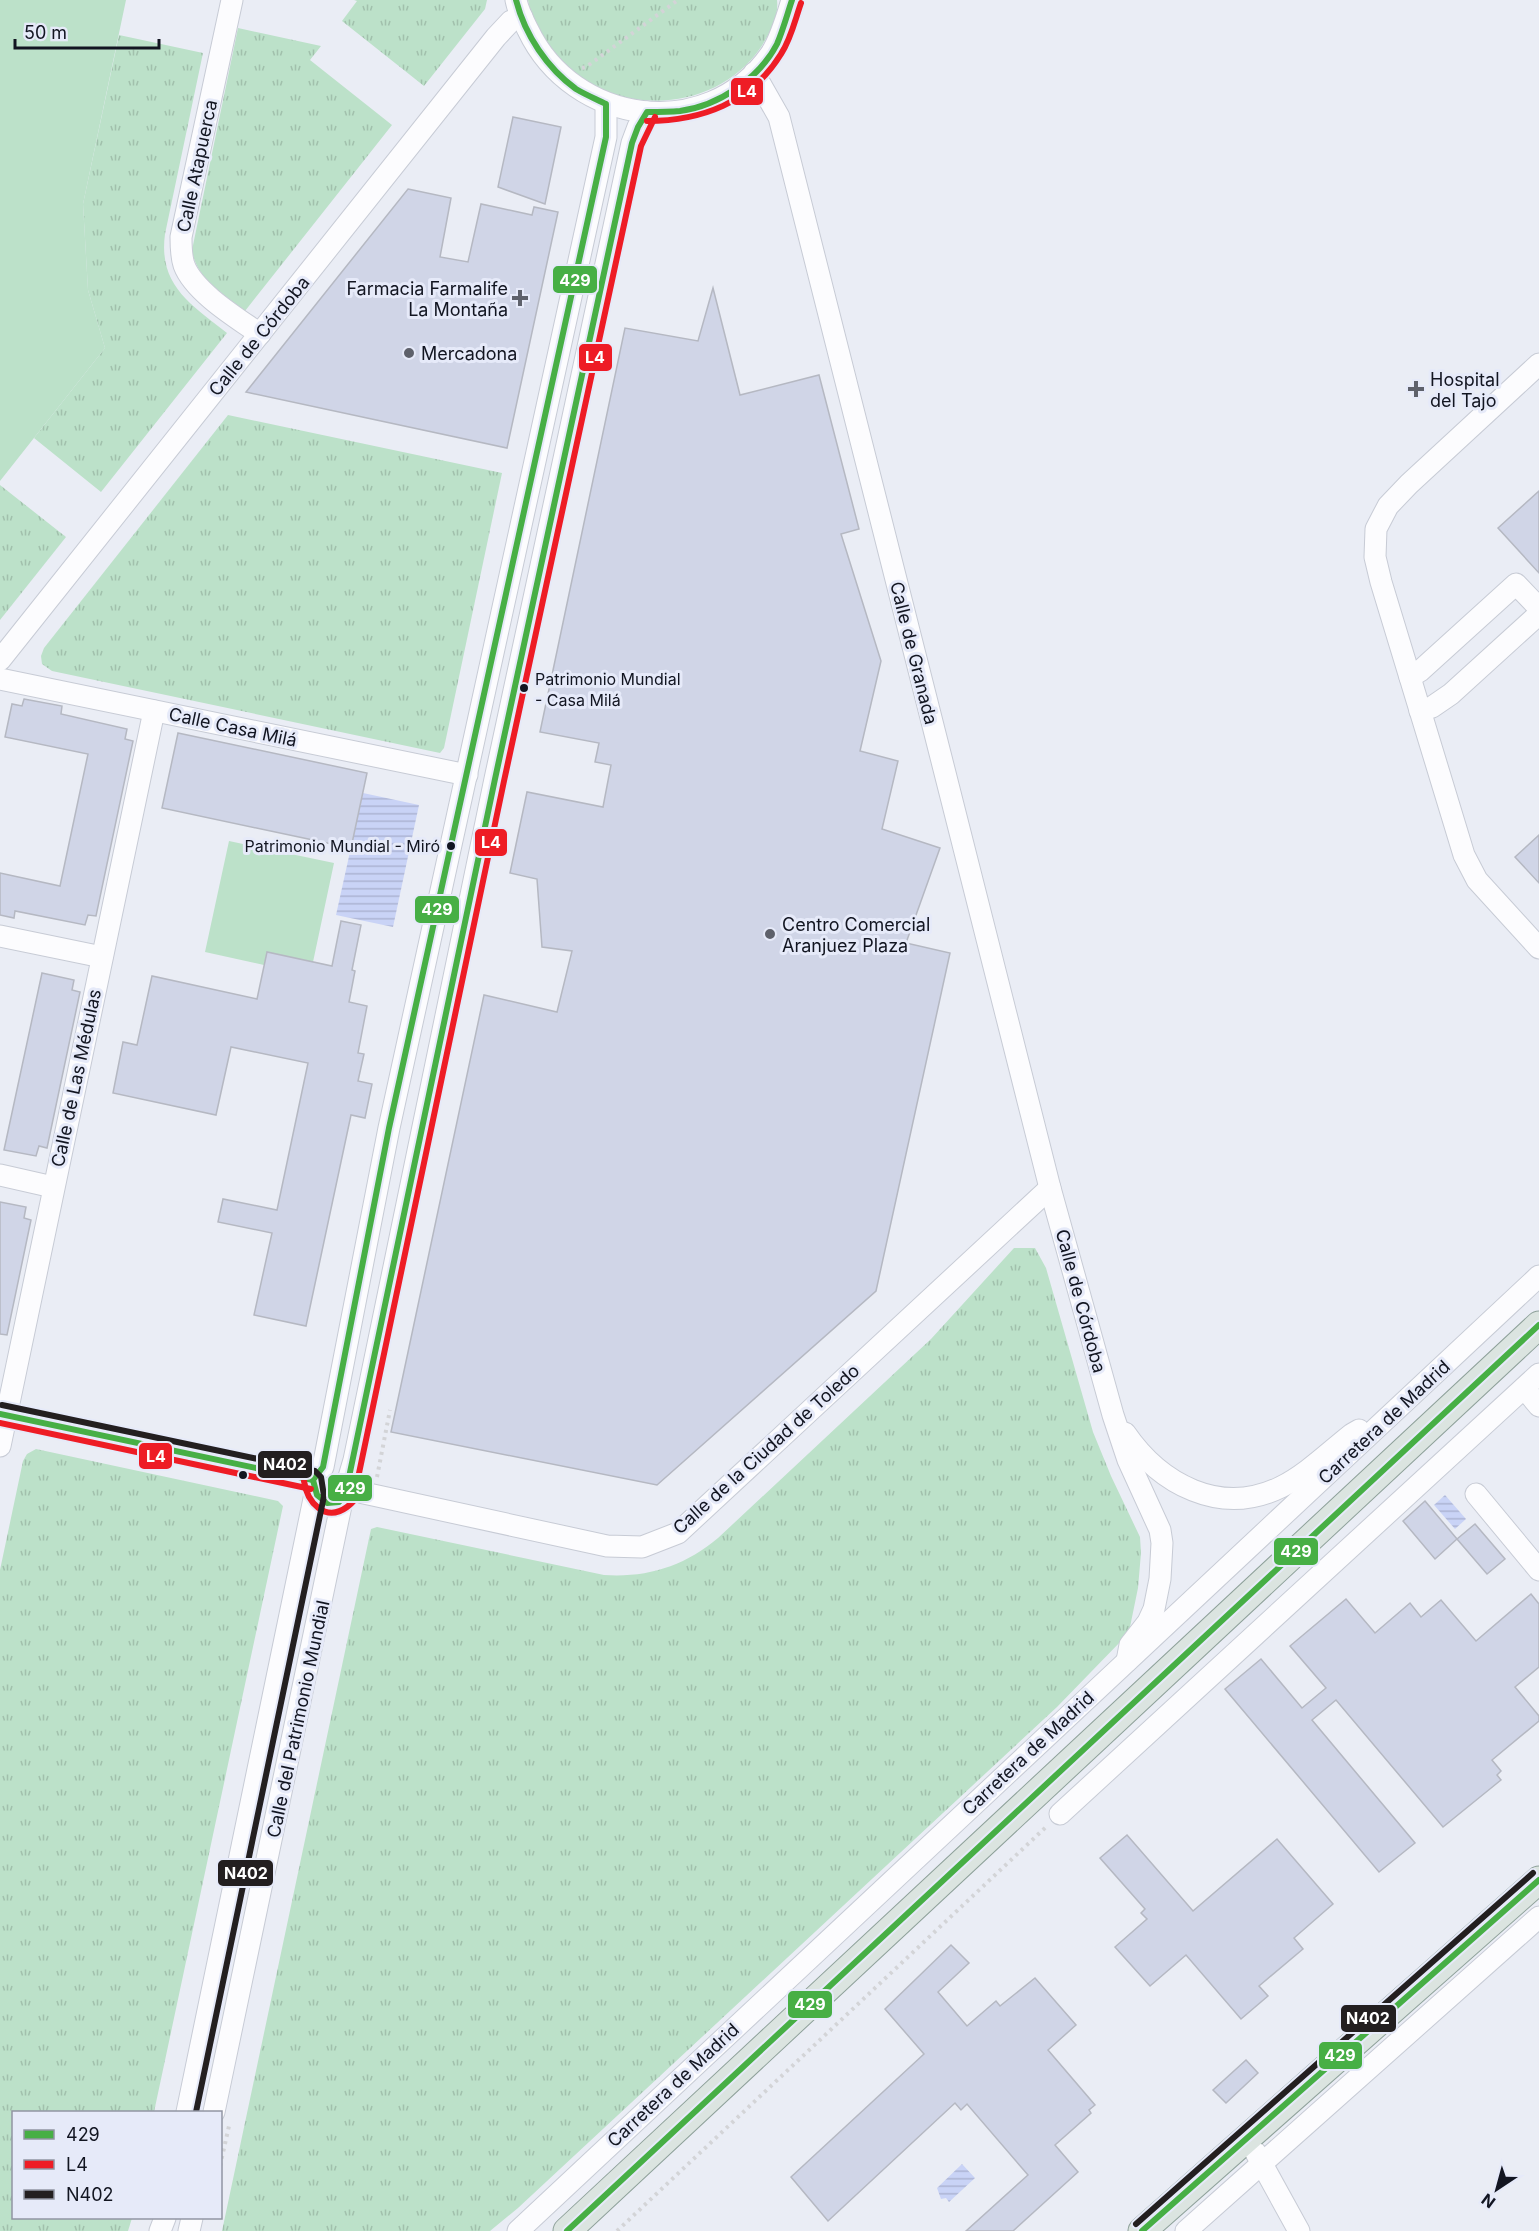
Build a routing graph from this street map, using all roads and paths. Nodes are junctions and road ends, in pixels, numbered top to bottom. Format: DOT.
graph roads {
  1 [pos="232,0"];
  2 [pos="678,0"];
  3 [pos="783,0"];
  4 [pos="792,0"];
  5 [pos="519,9"];
  6 [pos="779,36"];
  7 [pos="754,73"];
  8 [pos="562,77"];
  9 [pos="606,104"];
  10 [pos="647,112"];
  11 [pos="260,334"];
  12 [pos="1539,364"];
  13 [pos="1539,608"];
  14 [pos="1539,614"];
  15 [pos="0,660"];
  16 [pos="1410,677"];
  17 [pos="0,679"];
  18 [pos="154,711"];
  19 [pos="1420,711"];
  20 [pos="467,775"];
  21 [pos="0,936"];
  22 [pos="1539,948"];
  23 [pos="102,957"];
  24 [pos="0,1175"];
  25 [pos="53,1187"];
  26 [pos="1050,1188"];
  27 [pos="1539,1276"];
  28 [pos="1539,1326"];
  29 [pos="1531,1381"];
  30 [pos="1539,1406"];
  31 [pos="390,1410"];
  32 [pos="3,1415"];
  33 [pos="1113,1415"];
  34 [pos="1391,1415"];
  35 [pos="0,1446"];
  36 [pos="317,1481"];
  37 [pos="386,1482"];
  38 [pos="347,1489"];
  39 [pos="1476,1494"];
  40 [pos="1539,1570"];
  41 [pos="1127,1661"];
  42 [pos="1060,1814"];
  43 [pos="1539,1880"];
  44 [pos="1539,1917"];
  45 [pos="187,2111"];
  46 [pos="214,2111"];
  47 [pos="1247,2139"];
  48 [pos="1262,2163"];
  49 [pos="568,2184"];
  50 [pos="508,2231"];
  51 [pos="518,2231"];
  52 [pos="567,2231"];
  53 [pos="617,2231"];
  54 [pos="1142,2231"];
  55 [pos="1186,2231"];
  56 [pos="1299,2231"];
  1 -- 11 [label="street, Calle Atapuerca"];
  2 -- 8 [label="path"];
  3 -- 6 [label="street"];
  4 -- 6 [label="street"];
  5 -- 8 [label="street"];
  5 -- 11 [label="street, Calle de Córdoba"];
  6 -- 7 [label="street"];
  7 -- 10 [label="street"];
  7 -- 26 [label="street, Calle de Granada"];
  8 -- 9 [label="street"];
  9 -- 10 [label="street"];
  9 -- 20 [label="street, Calle del Patrimonio Mundial"];
  10 -- 38 [label="street, Calle del Patrimonio Mundial"];
  11 -- 15 [label="street, Calle de Córdoba"];
  12 -- 16 [label="street"];
  13 -- 16 [label="street"];
  14 -- 19 [label="street"];
  16 -- 19 [label="street"];
  17 -- 18 [label="street, Calle Casa Milá"];
  18 -- 20 [label="street, Calle Casa Milá"];
  18 -- 23 [label="street, Calle de Las Médulas"];
  19 -- 22 [label="street"];
  20 -- 36 [label="street, Calle del Patrimonio Mundial"];
  21 -- 23 [label="street"];
  23 -- 25 [label="street, Calle de Las Médulas"];
  24 -- 25 [label="street"];
  25 -- 32 [label="street, Calle de Las Médulas"];
  26 -- 33 [label="street, Calle de Córdoba"];
  26 -- 38 [label="street, Calle de la Ciudad de Toledo"];
  27 -- 34 [label="street, Carretera de Madrid"];
  28 -- 52 [label="main road"];
  29 -- 30 [label="street"];
  29 -- 42 [label="street"];
  31 -- 37 [label="path"];
  32 -- 35 [label="street, Calle de Las Médulas"];
  32 -- 36 [label="street"];
  33 -- 34 [label="street, Calle de Córdoba"];
  33 -- 41 [label="street, Calle de Córdoba"];
  34 -- 41 [label="street, Carretera de Madrid"];
  36 -- 38 [label="street"];
  36 -- 38 [label="street"];
  36 -- 45 [label="street, Calle del Patrimonio Mundial"];
  38 -- 46 [label="street, Calle del Patrimonio Mundial"];
  39 -- 40 [label="street"];
  41 -- 49 [label="street, Carretera de Madrid"];
  42 -- 53 [label="path"];
  43 -- 47 [label="main road"];
  44 -- 48 [label="street"];
  47 -- 48 [label="street"];
  47 -- 54 [label="main road"];
  48 -- 55 [label="street"];
  48 -- 56 [label="street"];
  49 -- 50 [label="street"];
  49 -- 51 [label="street, Carretera de Madrid"];
}
